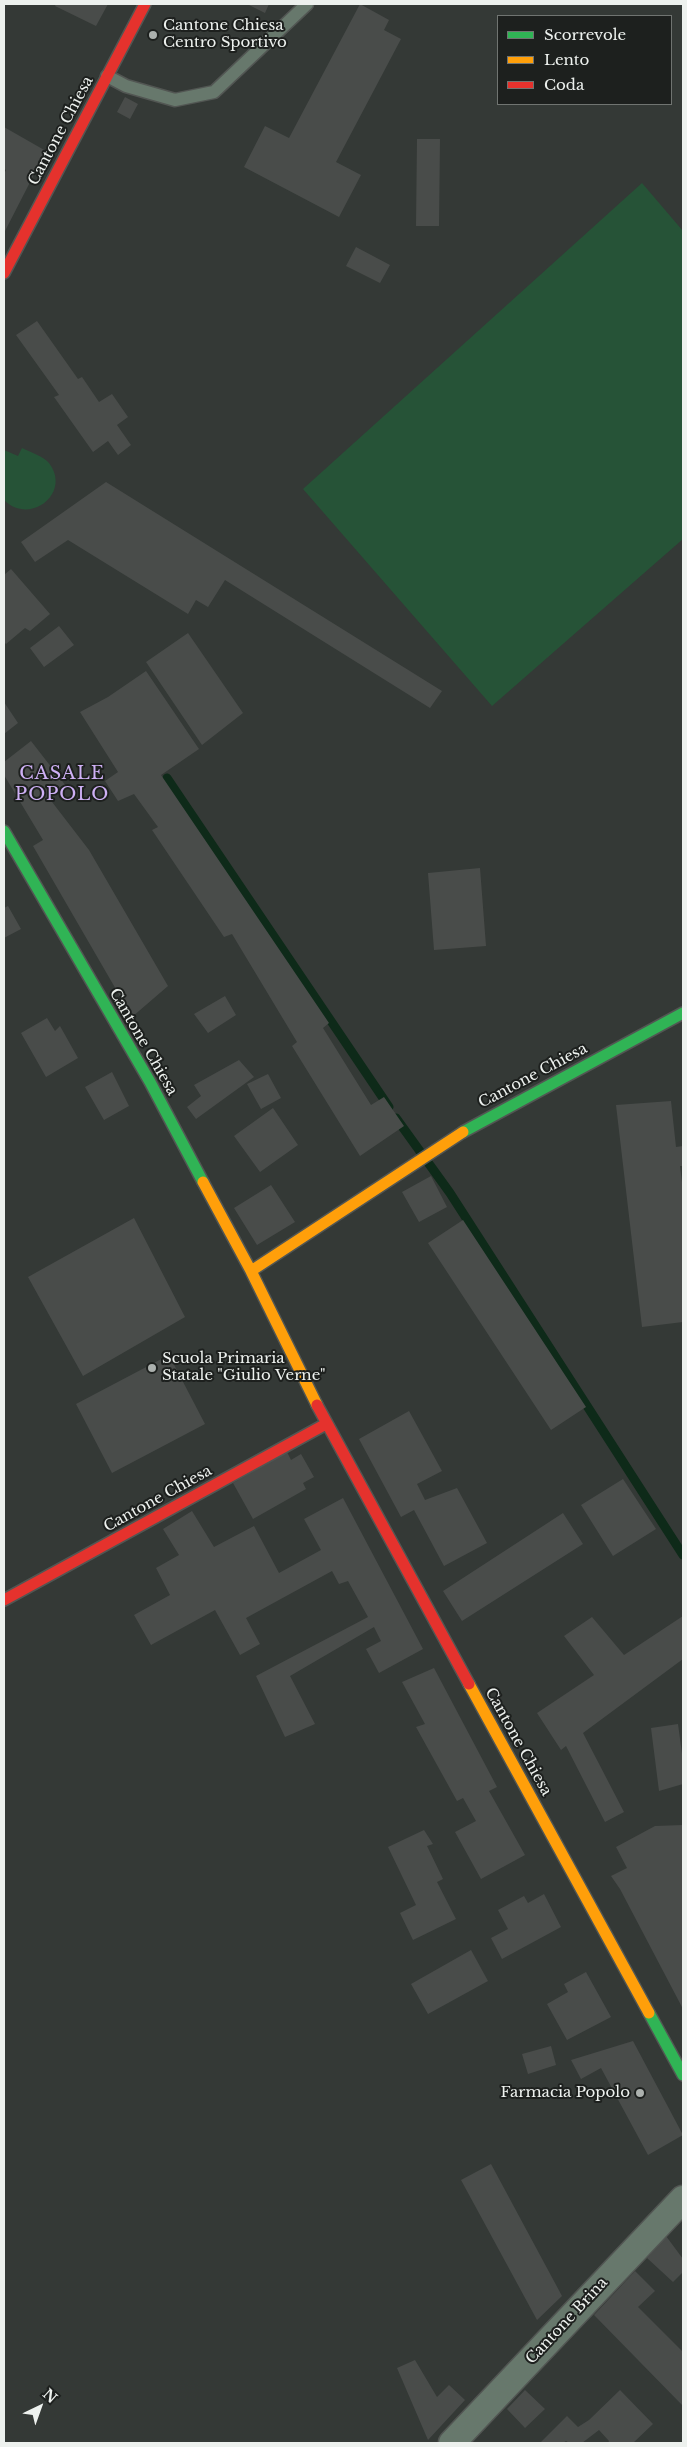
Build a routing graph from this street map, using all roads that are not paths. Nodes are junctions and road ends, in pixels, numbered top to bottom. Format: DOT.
graph roads {
  1 [pos="146,4"];
  2 [pos="307,4"];
  3 [pos="107,76"];
  4 [pos="4,273"];
  5 [pos="4,831"];
  6 [pos="683,1013"];
  7 [pos="251,1271"];
  8 [pos="326,1424"];
  9 [pos="4,1600"];
  10 [pos="683,2075"];
  11 [pos="683,2199"];
  12 [pos="452,2443"];
  1 -- 3 [label="street, Cantone Chiesa"];
  2 -- 3 [label="lane"];
  3 -- 4 [label="street, Cantone Chiesa"];
  5 -- 7 [label="street, Cantone Chiesa"];
  6 -- 7 [label="street, Cantone Chiesa"];
  7 -- 8 [label="street, Cantone Chiesa"];
  8 -- 9 [label="street, Cantone Chiesa"];
  8 -- 10 [label="street, Cantone Chiesa"];
  11 -- 12 [label="street, Cantone Brina"];
}
